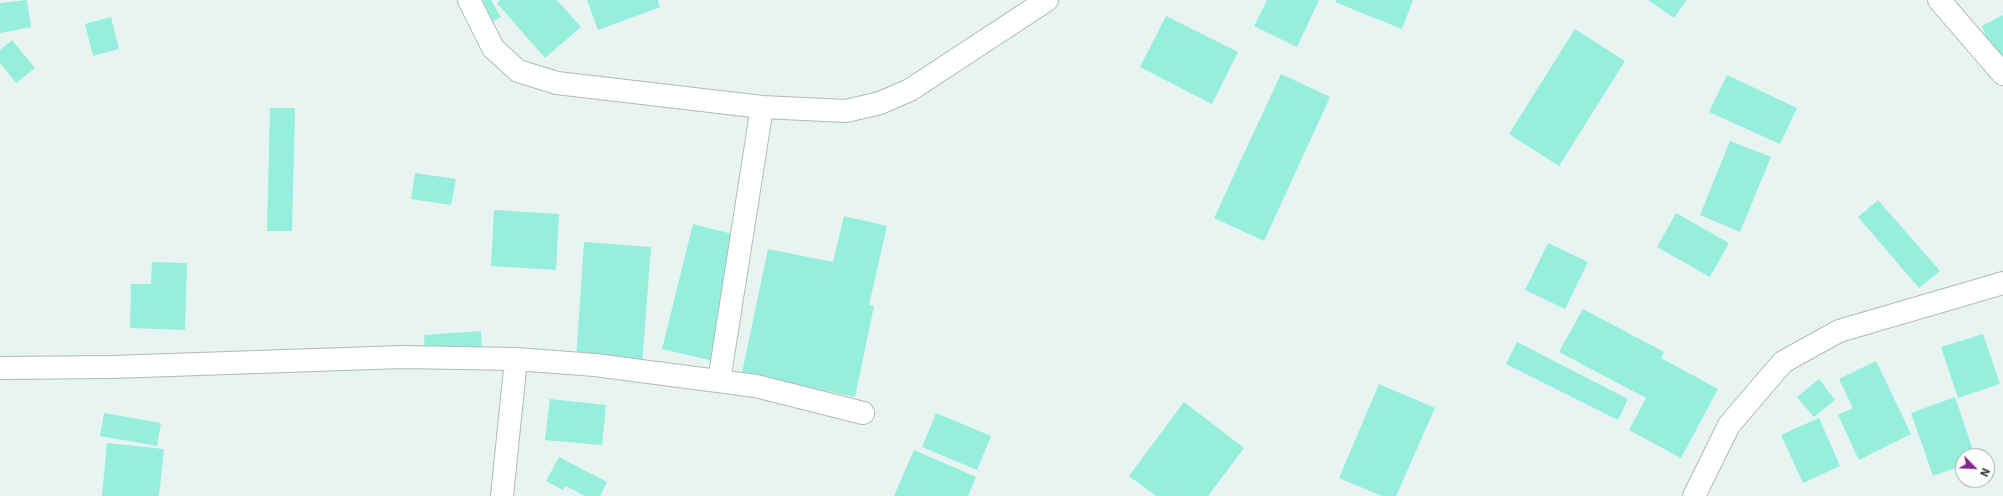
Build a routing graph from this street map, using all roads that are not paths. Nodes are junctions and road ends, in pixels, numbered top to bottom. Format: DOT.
graph roads {
  1 [pos="469,0"];
  2 [pos="1047,0"];
  3 [pos="1939,0"];
  4 [pos="2003,74"];
  5 [pos="762,106"];
  6 [pos="2003,282"];
  7 [pos="516,359"];
  8 [pos="0,368"];
  9 [pos="719,381"];
  10 [pos="863,413"];
  11 [pos="502,496"];
  12 [pos="1694,496"];
  1 -- 5 [label="street"];
  2 -- 5 [label="street"];
  3 -- 4 [label="street"];
  5 -- 9 [label="street"];
  6 -- 12 [label="street"];
  7 -- 8 [label="street"];
  7 -- 9 [label="street"];
  7 -- 11 [label="street"];
  9 -- 10 [label="street"];
}
